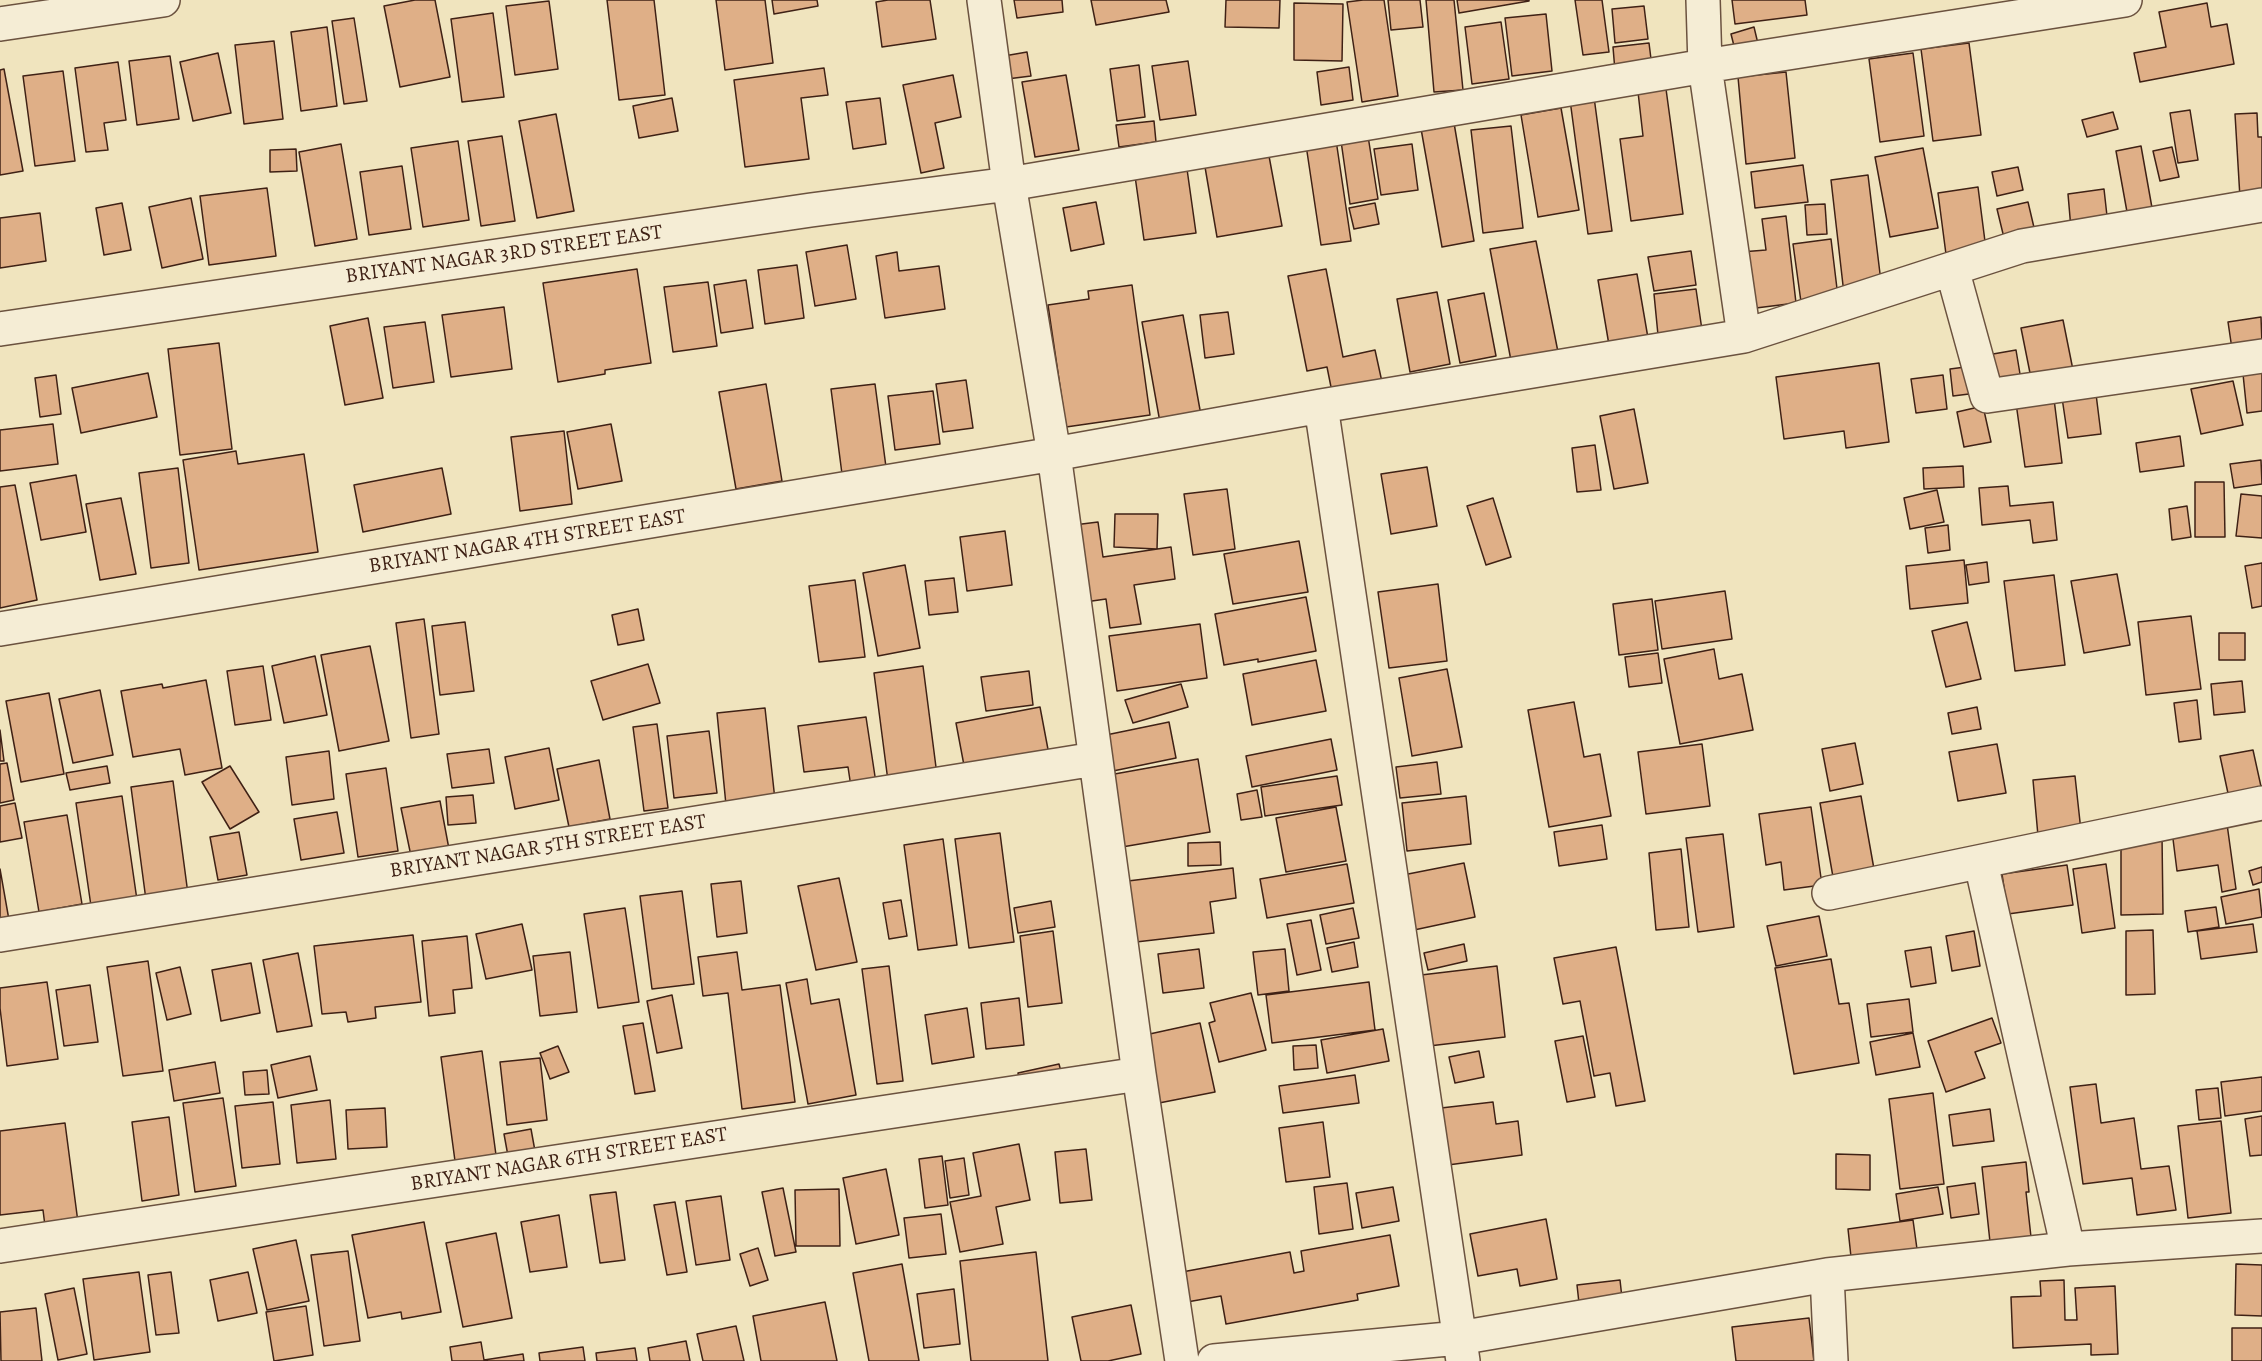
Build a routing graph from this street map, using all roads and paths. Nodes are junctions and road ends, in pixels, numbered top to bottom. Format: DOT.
graph roads {
  1 [pos="163,0"];
  2 [pos="984,0"];
  3 [pos="1703,0"];
  4 [pos="2125,0"];
  5 [pos="0,24"];
  6 [pos="1706,66"];
  7 [pos="1009,184"];
  8 [pos="2262,205"];
  9 [pos="1952,269"];
  10 [pos="0,329"];
  11 [pos="1744,336"];
  12 [pos="2262,356"];
  13 [pos="1321,406"];
  14 [pos="1054,454"];
  15 [pos="0,629"];
  16 [pos="1095,759"];
  17 [pos="2262,803"];
  18 [pos="1981,863"];
  19 [pos="1829,893"];
  20 [pos="0,935"];
  21 [pos="1139,1074"];
  22 [pos="2262,1236"];
  23 [pos="0,1246"];
  24 [pos="2068,1249"];
  25 [pos="1827,1275"];
  26 [pos="1461,1349"];
  27 [pos="1182,1361"];
  28 [pos="1214,1361"];
  29 [pos="1831,1361"];
  1 -- 5 [label="street"];
  2 -- 7 [label="street"];
  3 -- 6 [label="street"];
  4 -- 6 [label="street, BRIYANT NAGAR 3RD STREET EAST"];
  6 -- 7 [label="street, BRIYANT NAGAR 3RD STREET EAST"];
  6 -- 11 [label="street"];
  7 -- 10 [label="street, BRIYANT NAGAR 3RD STREET EAST"];
  7 -- 14 [label="street"];
  8 -- 9 [label="street, BRIYANT NAGAR 4TH STREET EAST"];
  9 -- 11 [label="street, BRIYANT NAGAR 4TH STREET EAST"];
  9 -- 12 [label="street"];
  11 -- 13 [label="street, BRIYANT NAGAR 4TH STREET EAST"];
  13 -- 14 [label="street, BRIYANT NAGAR 4TH STREET EAST"];
  13 -- 26 [label="street"];
  14 -- 15 [label="street, BRIYANT NAGAR 4TH STREET EAST"];
  14 -- 16 [label="street"];
  16 -- 20 [label="street, BRIYANT NAGAR 5TH STREET EAST"];
  16 -- 21 [label="street"];
  17 -- 18 [label="street"];
  18 -- 19 [label="street"];
  18 -- 24 [label="street"];
  21 -- 23 [label="street, BRIYANT NAGAR 6TH STREET EAST"];
  21 -- 27 [label="street"];
  22 -- 24 [label="street"];
  24 -- 25 [label="street"];
  25 -- 26 [label="street"];
  25 -- 29 [label="street"];
  26 -- 28 [label="street"];
}
